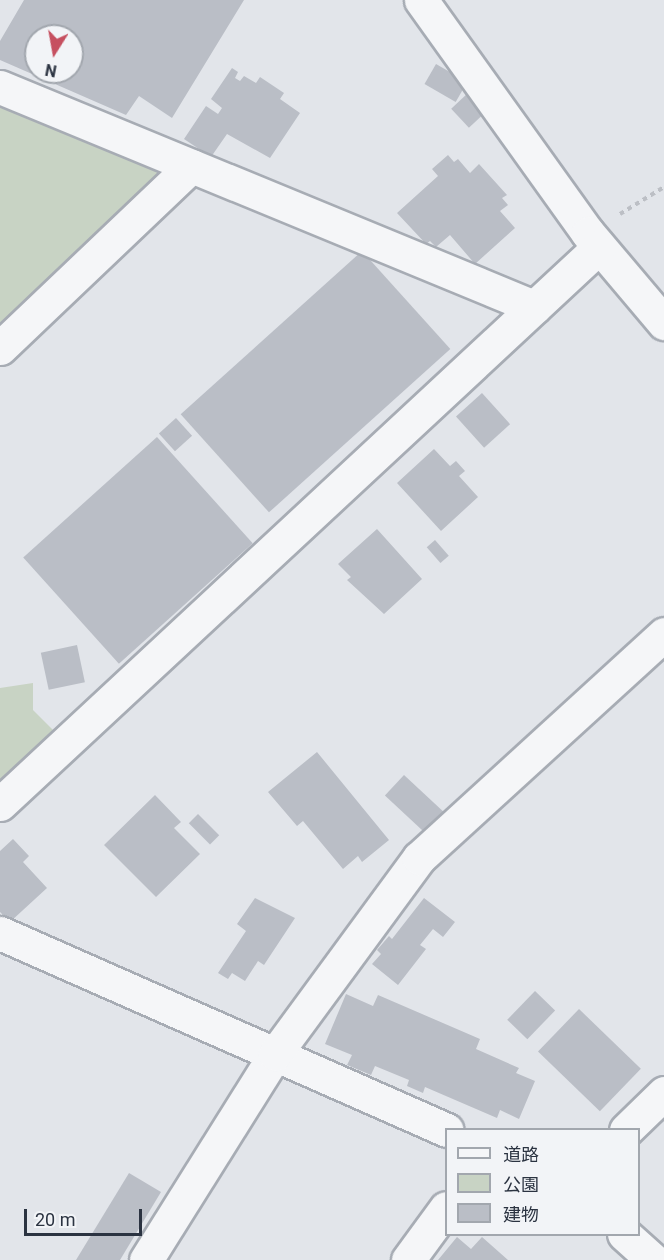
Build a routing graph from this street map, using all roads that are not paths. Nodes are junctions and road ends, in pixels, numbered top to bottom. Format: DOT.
graph roads {
  1 [pos="421,0"];
  2 [pos="0,87"];
  3 [pos="191,166"];
  4 [pos="594,240"];
  5 [pos="534,307"];
  6 [pos="664,322"];
  7 [pos="0,348"];
  8 [pos="664,634"];
  9 [pos="0,804"];
  10 [pos="0,933"];
  11 [pos="275,1054"];
  12 [pos="664,1093"];
  13 [pos="629,1128"];
  14 [pos="445,1129"];
  15 [pos="445,1211"];
  16 [pos="626,1236"];
  17 [pos="410,1259"];
  18 [pos="146,1260"];
  19 [pos="653,1260"];
  1 -- 4 [label="street"];
  2 -- 3 [label="street"];
  3 -- 5 [label="street"];
  3 -- 7 [label="street"];
  4 -- 5 [label="street"];
  4 -- 6 [label="street"];
  5 -- 9 [label="street"];
  8 -- 11 [label="street"];
  10 -- 11 [label="street"];
  11 -- 14 [label="street"];
  11 -- 18 [label="street"];
  12 -- 13 [label="street"];
  15 -- 17 [label="street"];
  16 -- 19 [label="street"];
}
